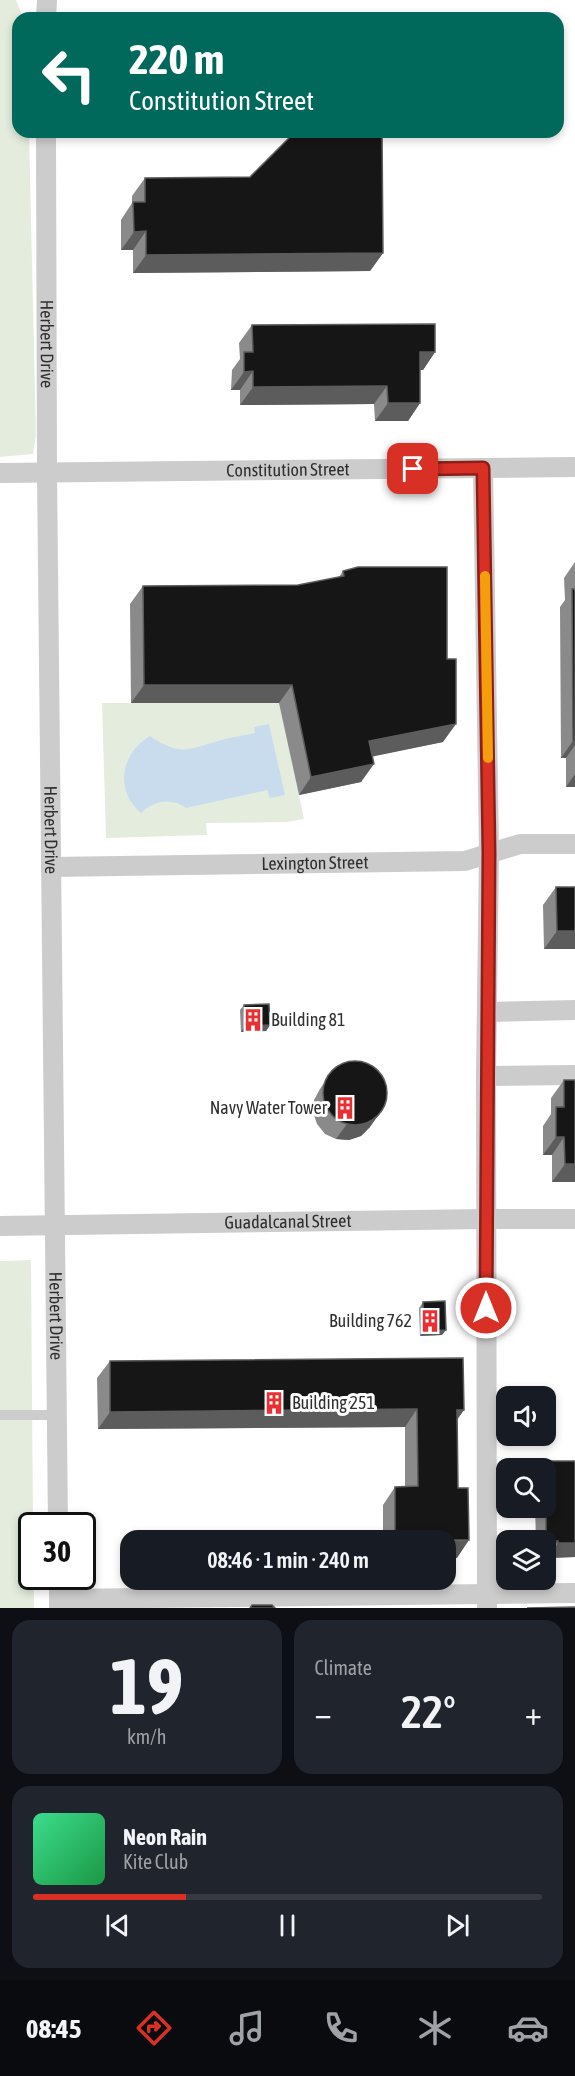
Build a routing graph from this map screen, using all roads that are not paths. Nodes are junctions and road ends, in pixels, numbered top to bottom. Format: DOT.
graph roads {
  1 [pos="46,138"];
  2 [pos="575,467"];
  3 [pos="483,468"];
  4 [pos="0,472"];
  5 [pos="47,472"];
  6 [pos="575,844"];
  7 [pos="489,853"];
  8 [pos="51,867"];
  9 [pos="575,1010"];
  10 [pos="487,1012"];
  11 [pos="575,1075"];
  12 [pos="486,1076"];
  13 [pos="486,1219"];
  14 [pos="575,1219"];
  15 [pos="55,1225"];
  16 [pos="0,1226"];
  17 [pos="0,1415"];
  18 [pos="57,1415"];
  19 [pos="58,1512"];
  20 [pos="575,1593"];
  21 [pos="369,1601"];
  22 [pos="487,1601"];
  23 [pos="304,1602"];
  24 [pos="59,1604"];
  1 -- 5 [label="street, Herbert Drive"];
  2 -- 3 [label="street, Constitution Street"];
  3 -- 5 [label="street, Constitution Street"];
  3 -- 7 [label="street"];
  4 -- 5 [label="street, Constitution Street"];
  5 -- 8 [label="street, Herbert Drive"];
  6 -- 7 [label="street, Lexington Street"];
  7 -- 8 [label="street, Lexington Street"];
  7 -- 10 [label="street"];
  8 -- 15 [label="street, Herbert Drive"];
  9 -- 10 [label="street"];
  10 -- 12 [label="street"];
  11 -- 12 [label="street"];
  12 -- 13 [label="street"];
  13 -- 14 [label="street, Guadalcanal Street"];
  13 -- 15 [label="street, Guadalcanal Street"];
  13 -- 22 [label="street"];
  15 -- 16 [label="street, Guadalcanal Street"];
  15 -- 18 [label="street, Herbert Drive"];
  17 -- 18 [label="lane"];
  18 -- 19 [label="street, Herbert Drive"];
  20 -- 22 [label="street"];
  21 -- 22 [label="street"];
  21 -- 23 [label="street"];
  23 -- 24 [label="street"];
}
